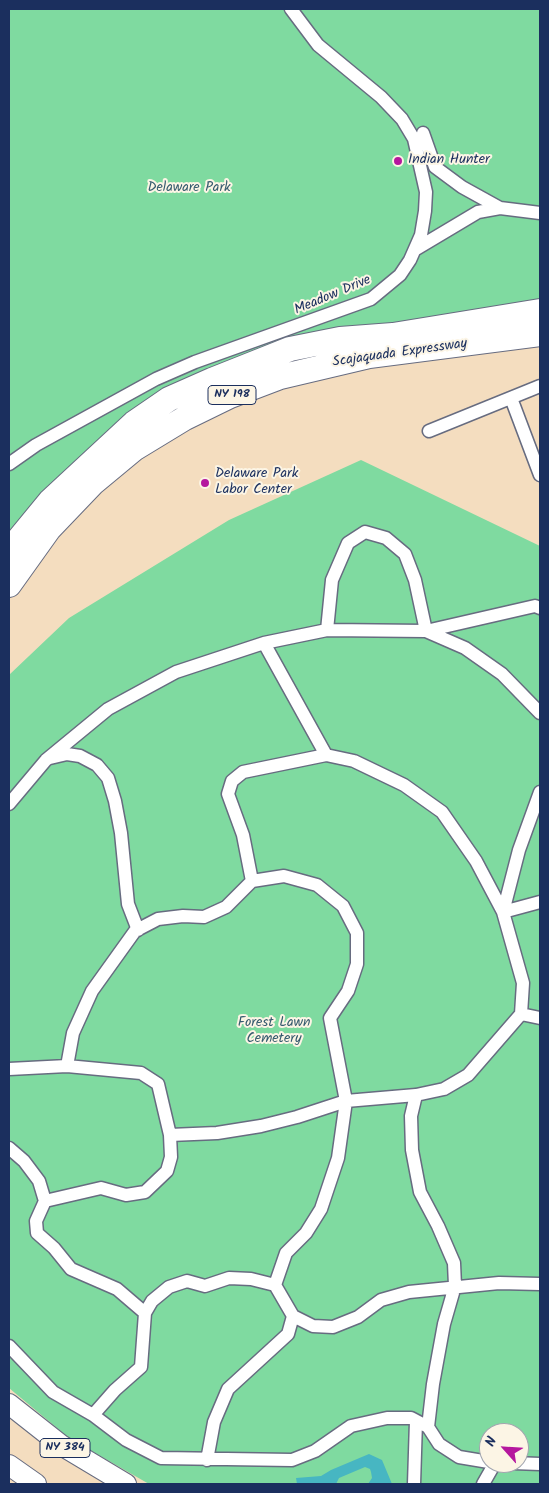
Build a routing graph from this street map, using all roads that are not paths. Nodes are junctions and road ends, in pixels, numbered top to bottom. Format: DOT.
graph roads {
  1 [pos="291,9"];
  2 [pos="423,133"];
  3 [pos="500,208"];
  4 [pos="540,213"];
  5 [pos="416,249"];
  6 [pos="540,311"];
  7 [pos="540,334"];
  8 [pos="540,386"];
  9 [pos="511,398"];
  10 [pos="428,431"];
  11 [pos="9,464"];
  12 [pos="540,475"];
  13 [pos="9,551"];
  14 [pos="9,585"];
  15 [pos="540,608"];
  16 [pos="327,630"];
  17 [pos="426,631"];
  18 [pos="264,643"];
  19 [pos="540,713"];
  20 [pos="326,755"];
  21 [pos="46,760"];
  22 [pos="540,792"];
  23 [pos="9,804"];
  24 [pos="252,881"];
  25 [pos="540,902"];
  26 [pos="503,912"];
  27 [pos="138,930"];
  28 [pos="521,1014"];
  29 [pos="540,1018"];
  30 [pos="67,1066"];
  31 [pos="9,1069"];
  32 [pos="416,1095"];
  33 [pos="346,1101"];
  34 [pos="170,1135"];
  35 [pos="9,1148"];
  36 [pos="45,1201"];
  37 [pos="540,1284"];
  38 [pos="275,1285"];
  39 [pos="455,1286"];
  40 [pos="145,1313"];
  41 [pos="292,1316"];
  42 [pos="9,1346"];
  43 [pos="9,1404"];
  44 [pos="93,1416"];
  45 [pos="416,1421"];
  46 [pos="428,1427"];
  47 [pos="207,1460"];
  48 [pos="479,1460"];
  49 [pos="9,1465"];
  50 [pos="489,1473"];
  51 [pos="36,1484"];
  52 [pos="126,1484"];
  53 [pos="414,1484"];
  54 [pos="483,1484"];
  1 -- 5 [label="street, Meadow Drive"];
  2 -- 3 [label="street"];
  3 -- 4 [label="street"];
  3 -- 5 [label="street"];
  5 -- 11 [label="street, Meadow Drive"];
  6 -- 13 [label="highway, Scajaquada Expressway / NY 198"];
  7 -- 14 [label="highway, Scajaquada Expressway / NY 198"];
  8 -- 9 [label="street"];
  9 -- 10 [label="street"];
  9 -- 12 [label="street"];
  15 -- 17 [label="street"];
  16 -- 17 [label="street"];
  16 -- 17 [label="street"];
  16 -- 18 [label="street"];
  17 -- 19 [label="street"];
  18 -- 20 [label="street"];
  18 -- 21 [label="street"];
  20 -- 24 [label="street"];
  20 -- 26 [label="street"];
  21 -- 23 [label="street"];
  21 -- 27 [label="street"];
  22 -- 26 [label="street"];
  24 -- 27 [label="street"];
  24 -- 33 [label="street"];
  25 -- 26 [label="street"];
  26 -- 28 [label="street"];
  27 -- 30 [label="street"];
  28 -- 29 [label="street"];
  28 -- 32 [label="street"];
  30 -- 31 [label="street"];
  30 -- 34 [label="street"];
  32 -- 33 [label="street"];
  32 -- 39 [label="street"];
  33 -- 34 [label="street"];
  33 -- 38 [label="street"];
  34 -- 36 [label="street"];
  35 -- 36 [label="street"];
  36 -- 40 [label="street"];
  37 -- 39 [label="street"];
  38 -- 40 [label="street"];
  38 -- 41 [label="street"];
  39 -- 41 [label="street"];
  39 -- 46 [label="street"];
  40 -- 44 [label="street"];
  41 -- 47 [label="street"];
  42 -- 44 [label="street"];
  43 -- 52 [label="main road, NY 384"];
  44 -- 47 [label="street"];
  45 -- 46 [label="street"];
  45 -- 47 [label="street"];
  45 -- 53 [label="street"];
  46 -- 48 [label="street"];
  49 -- 51 [label="main road"];
  50 -- 54 [label="street"];
}
